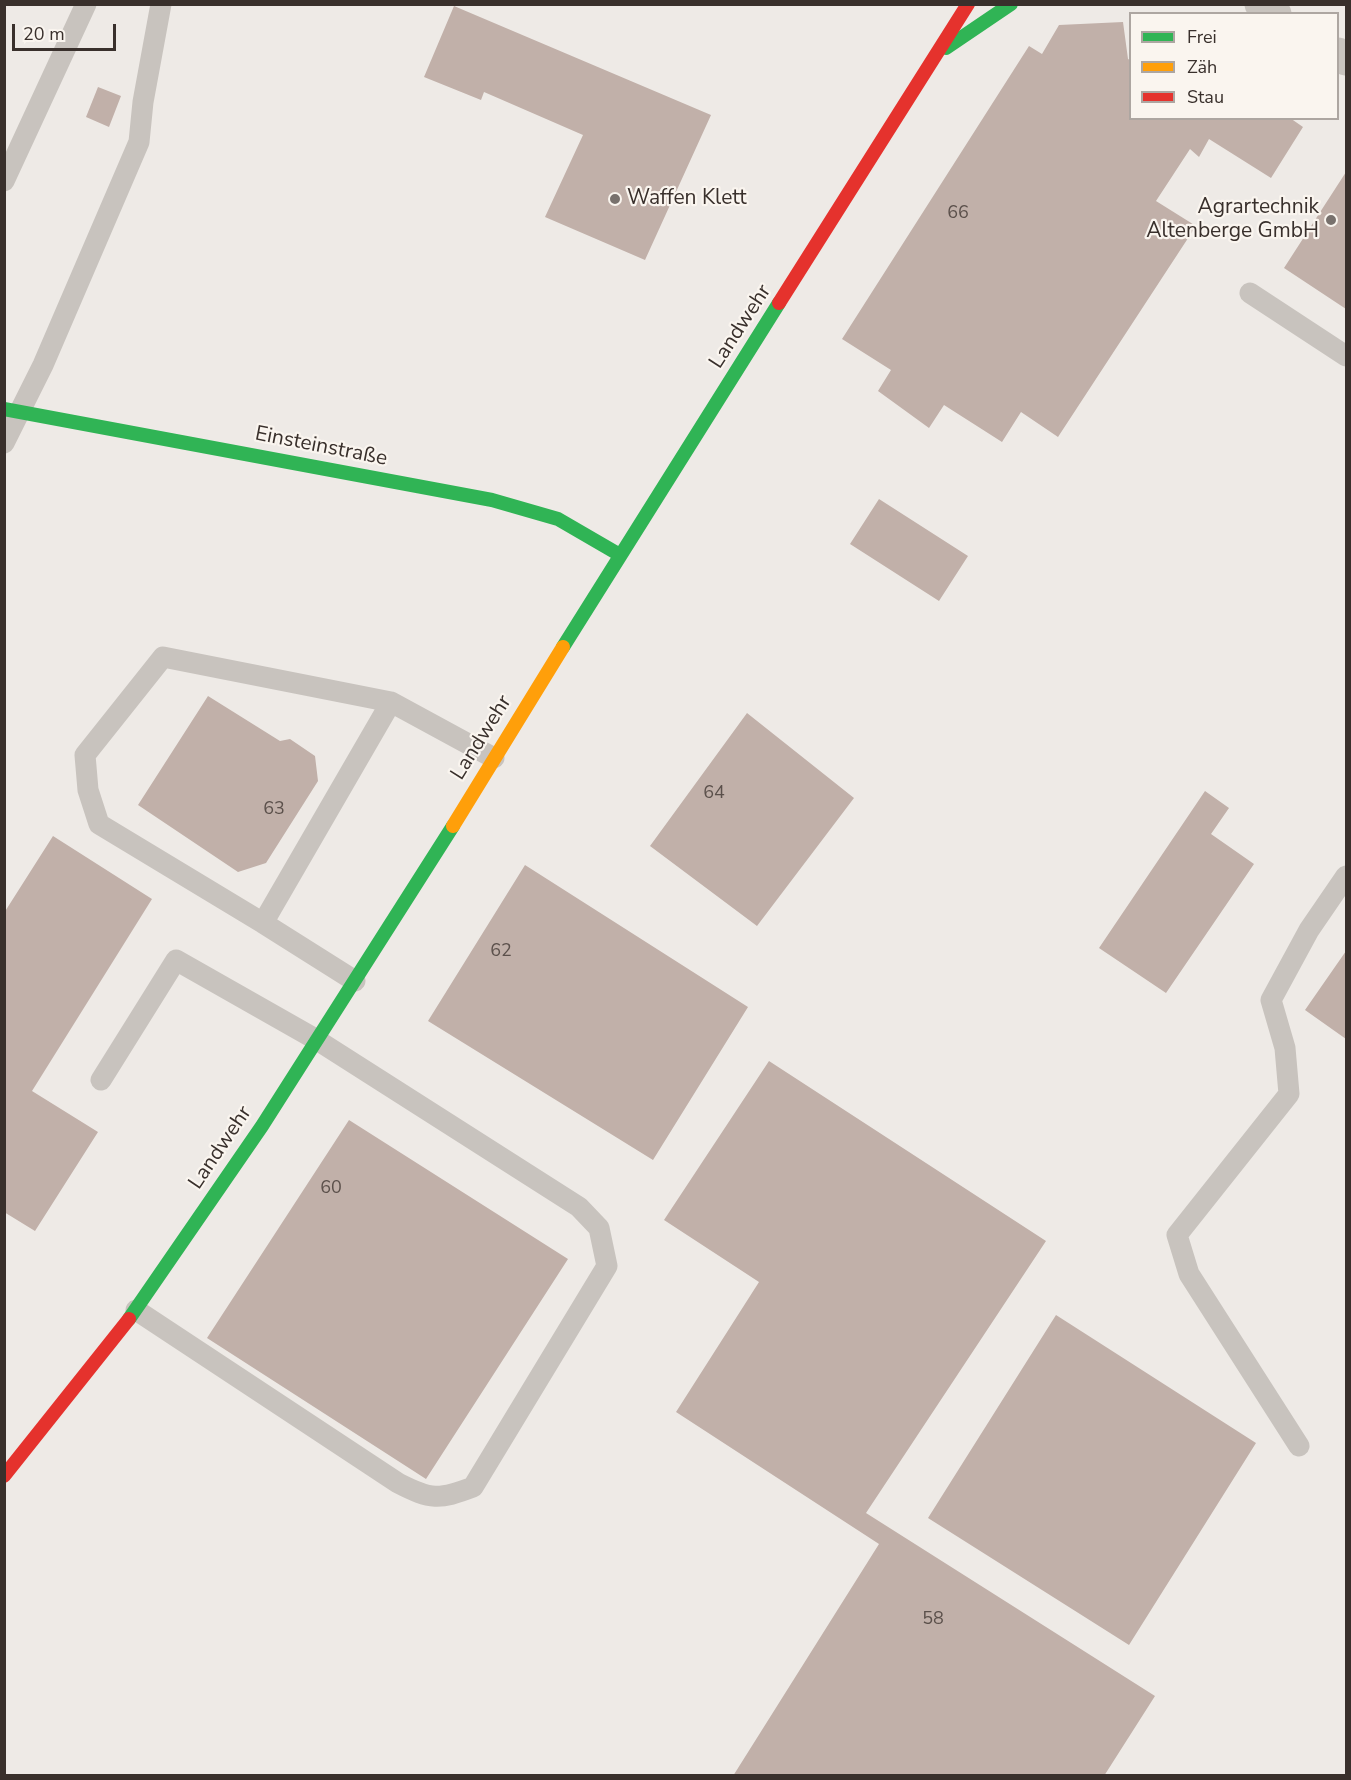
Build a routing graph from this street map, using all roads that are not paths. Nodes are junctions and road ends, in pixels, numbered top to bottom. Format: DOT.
graph roads {
  1 [pos="86,4"];
  2 [pos="161,4"];
  3 [pos="968,4"];
  4 [pos="1011,4"];
  5 [pos="935,56"];
  6 [pos="4,181"];
  7 [pos="1250,293"];
  8 [pos="1347,356"];
  9 [pos="12,411"];
  10 [pos="4,443"];
  11 [pos="620,555"];
  12 [pos="391,702"];
  13 [pos="494,758"];
  14 [pos="1347,876"];
  15 [pos="263,924"];
  16 [pos="355,981"];
  17 [pos="317,1040"];
  18 [pos="101,1080"];
  19 [pos="136,1310"];
  20 [pos="1299,1446"];
  21 [pos="4,1476"];
  1 -- 6 [label="lane"];
  2 -- 9 [label="lane"];
  3 -- 5 [label="main road, Landwehr"];
  4 -- 5 [label="main road"];
  5 -- 11 [label="main road, Landwehr"];
  7 -- 8 [label="lane"];
  9 -- 10 [label="lane"];
  9 -- 11 [label="main road, Einsteinstraße"];
  11 -- 13 [label="main road, Landwehr"];
  12 -- 13 [label="lane"];
  12 -- 15 [label="lane"];
  12 -- 15 [label="lane"];
  13 -- 16 [label="main road, Landwehr"];
  14 -- 20 [label="lane"];
  15 -- 16 [label="lane"];
  16 -- 17 [label="main road, Landwehr"];
  17 -- 18 [label="lane"];
  17 -- 19 [label="main road, Landwehr"];
  17 -- 19 [label="lane"];
  19 -- 21 [label="main road, Landwehr"];
}
